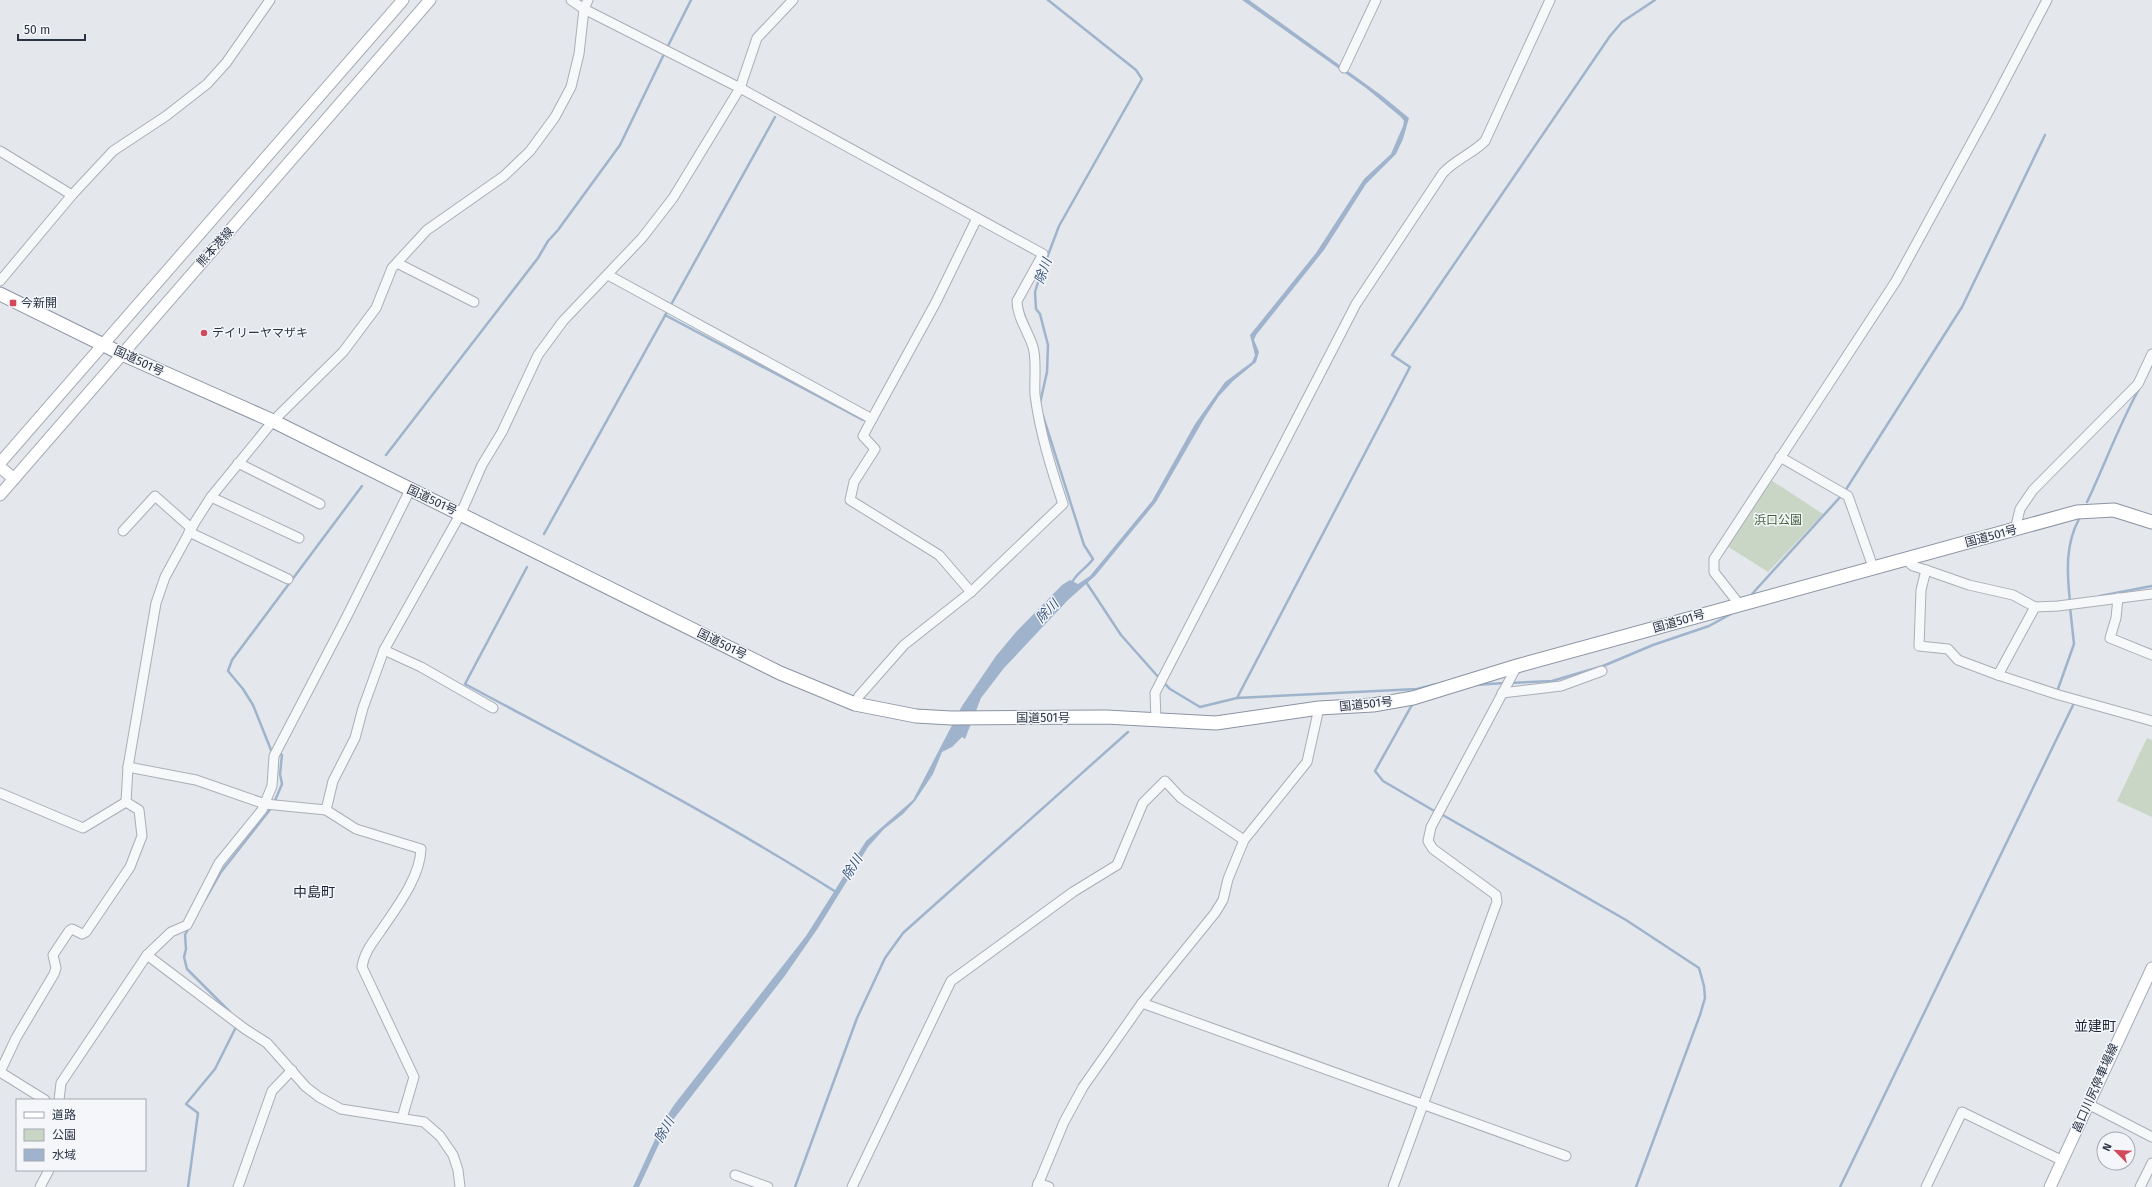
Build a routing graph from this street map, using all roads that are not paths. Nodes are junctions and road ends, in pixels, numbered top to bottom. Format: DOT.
graph roads {
  1 [pos="270,0"];
  2 [pos="403,0"];
  3 [pos="430,0"];
  4 [pos="571,0"];
  5 [pos="588,0"];
  6 [pos="793,0"];
  7 [pos="1376,0"];
  8 [pos="1550,0"];
  9 [pos="2047,0"];
  10 [pos="584,10"];
  11 [pos="1344,68"];
  12 [pos="740,88"];
  13 [pos="0,151"];
  14 [pos="72,195"];
  15 [pos="977,218"];
  16 [pos="397,263"];
  17 [pos="608,275"];
  18 [pos="0,281"];
  19 [pos="0,294"];
  20 [pos="474,302"];
  21 [pos="103,344"];
  22 [pos="122,354"];
  23 [pos="2152,354"];
  24 [pos="872,419"];
  25 [pos="273,421"];
  26 [pos="1780,457"];
  27 [pos="0,462"];
  28 [pos="238,463"];
  29 [pos="0,467"];
  30 [pos="14,479"];
  31 [pos="410,490"];
  32 [pos="0,495"];
  33 [pos="211,497"];
  34 [pos="320,504"];
  35 [pos="461,513"];
  36 [pos="2152,522"];
  37 [pos="190,530"];
  38 [pos="2015,530"];
  39 [pos="123,531"];
  40 [pos="299,538"];
  41 [pos="1906,560"];
  42 [pos="1873,567"];
  43 [pos="1926,570"];
  44 [pos="288,579"];
  45 [pos="971,592"];
  46 [pos="2152,594"];
  47 [pos="2118,598"];
  48 [pos="1739,604"];
  49 [pos="2035,607"];
  50 [pos="384,650"];
  51 [pos="2152,655"];
  52 [pos="1517,666"];
  53 [pos="1602,671"];
  54 [pos="1998,675"];
  55 [pos="1502,692"];
  56 [pos="856,704"];
  57 [pos="493,708"];
  58 [pos="1319,708"];
  59 [pos="1156,720"];
  60 [pos="2152,722"];
  61 [pos="128,767"];
  62 [pos="1,795"];
  63 [pos="126,802"];
  64 [pos="265,804"];
  65 [pos="326,810"];
  66 [pos="1244,840"];
  67 [pos="147,955"];
  68 [pos="2152,968"];
  69 [pos="1142,1003"];
  70 [pos="292,1070"];
  71 [pos="43,1099"];
  72 [pos="59,1099"];
  73 [pos="1424,1104"];
  74 [pos="2088,1104"];
  75 [pos="402,1118"];
  76 [pos="2152,1137"];
  77 [pos="1566,1156"];
  78 [pos="2062,1161"];
  79 [pos="2152,1163"];
  80 [pos="48,1171"];
  81 [pos="735,1175"];
  82 [pos="1038,1185"];
  83 [pos="40,1187"];
  84 [pos="238,1187"];
  85 [pos="460,1187"];
  86 [pos="768,1187"];
  87 [pos="852,1187"];
  88 [pos="1049,1187"];
  89 [pos="1393,1187"];
  90 [pos="1926,1187"];
  91 [pos="2050,1187"];
  92 [pos="2140,1187"];
  1 -- 14 [label="street"];
  2 -- 21 [label="main road, 熊本港線"];
  3 -- 22 [label="main road, 熊本港線"];
  4 -- 10 [label="street"];
  5 -- 10 [label="street"];
  6 -- 12 [label="street"];
  7 -- 11 [label="street"];
  8 -- 59 [label="street"];
  9 -- 26 [label="street"];
  10 -- 12 [label="street"];
  10 -- 16 [label="street"];
  12 -- 15 [label="street"];
  12 -- 17 [label="street"];
  13 -- 14 [label="street"];
  14 -- 18 [label="street"];
  15 -- 24 [label="street"];
  15 -- 45 [label="street"];
  16 -- 20 [label="street"];
  16 -- 25 [label="street"];
  17 -- 24 [label="street"];
  17 -- 35 [label="street"];
  19 -- 21 [label="highway, 国道501号"];
  21 -- 22 [label="highway, 国道501号"];
  21 -- 27 [label="main road, 熊本港線"];
  22 -- 25 [label="highway, 国道501号"];
  22 -- 30 [label="main road, 熊本港線"];
  23 -- 38 [label="street"];
  24 -- 45 [label="street"];
  25 -- 28 [label="street"];
  25 -- 31 [label="highway, 国道501号"];
  26 -- 42 [label="street"];
  26 -- 48 [label="street"];
  28 -- 33 [label="street"];
  28 -- 34 [label="street"];
  29 -- 30 [label="main road"];
  30 -- 32 [label="main road, 熊本港線"];
  31 -- 35 [label="highway, 国道501号"];
  31 -- 64 [label="street"];
  33 -- 37 [label="street"];
  33 -- 40 [label="street"];
  35 -- 50 [label="street"];
  35 -- 56 [label="highway, 国道501号"];
  36 -- 38 [label="highway, 国道501号"];
  37 -- 39 [label="street"];
  37 -- 44 [label="street"];
  37 -- 61 [label="street"];
  38 -- 41 [label="highway, 国道501号"];
  41 -- 42 [label="highway, 国道501号"];
  41 -- 43 [label="street"];
  42 -- 48 [label="highway, 国道501号"];
  43 -- 49 [label="street"];
  43 -- 54 [label="street"];
  45 -- 56 [label="street"];
  46 -- 47 [label="street"];
  47 -- 49 [label="street"];
  47 -- 51 [label="street"];
  48 -- 52 [label="highway, 国道501号"];
  49 -- 54 [label="street"];
  50 -- 57 [label="street"];
  50 -- 65 [label="street"];
  52 -- 55 [label="street"];
  52 -- 58 [label="highway, 国道501号"];
  53 -- 55 [label="street"];
  54 -- 60 [label="street"];
  55 -- 73 [label="street"];
  56 -- 59 [label="highway, 国道501号"];
  58 -- 59 [label="highway, 国道501号"];
  58 -- 66 [label="street"];
  61 -- 63 [label="street"];
  61 -- 64 [label="street"];
  62 -- 63 [label="street"];
  63 -- 71 [label="street"];
  64 -- 65 [label="street"];
  64 -- 67 [label="street"];
  65 -- 75 [label="street"];
  66 -- 69 [label="street"];
  66 -- 87 [label="street"];
  67 -- 70 [label="street"];
  67 -- 72 [label="street"];
  68 -- 74 [label="main road, 畠口川尻停車場線"];
  69 -- 73 [label="street"];
  69 -- 82 [label="street"];
  70 -- 75 [label="street"];
  70 -- 84 [label="street"];
  73 -- 77 [label="street"];
  73 -- 89 [label="street"];
  74 -- 76 [label="street"];
  74 -- 78 [label="main road, 畠口川尻停車場線"];
  75 -- 85 [label="street"];
  78 -- 90 [label="street"];
  78 -- 91 [label="main road, 畠口川尻停車場線"];
  79 -- 92 [label="street"];
  80 -- 83 [label="street"];
  81 -- 86 [label="street"];
  82 -- 88 [label="street"];
}
